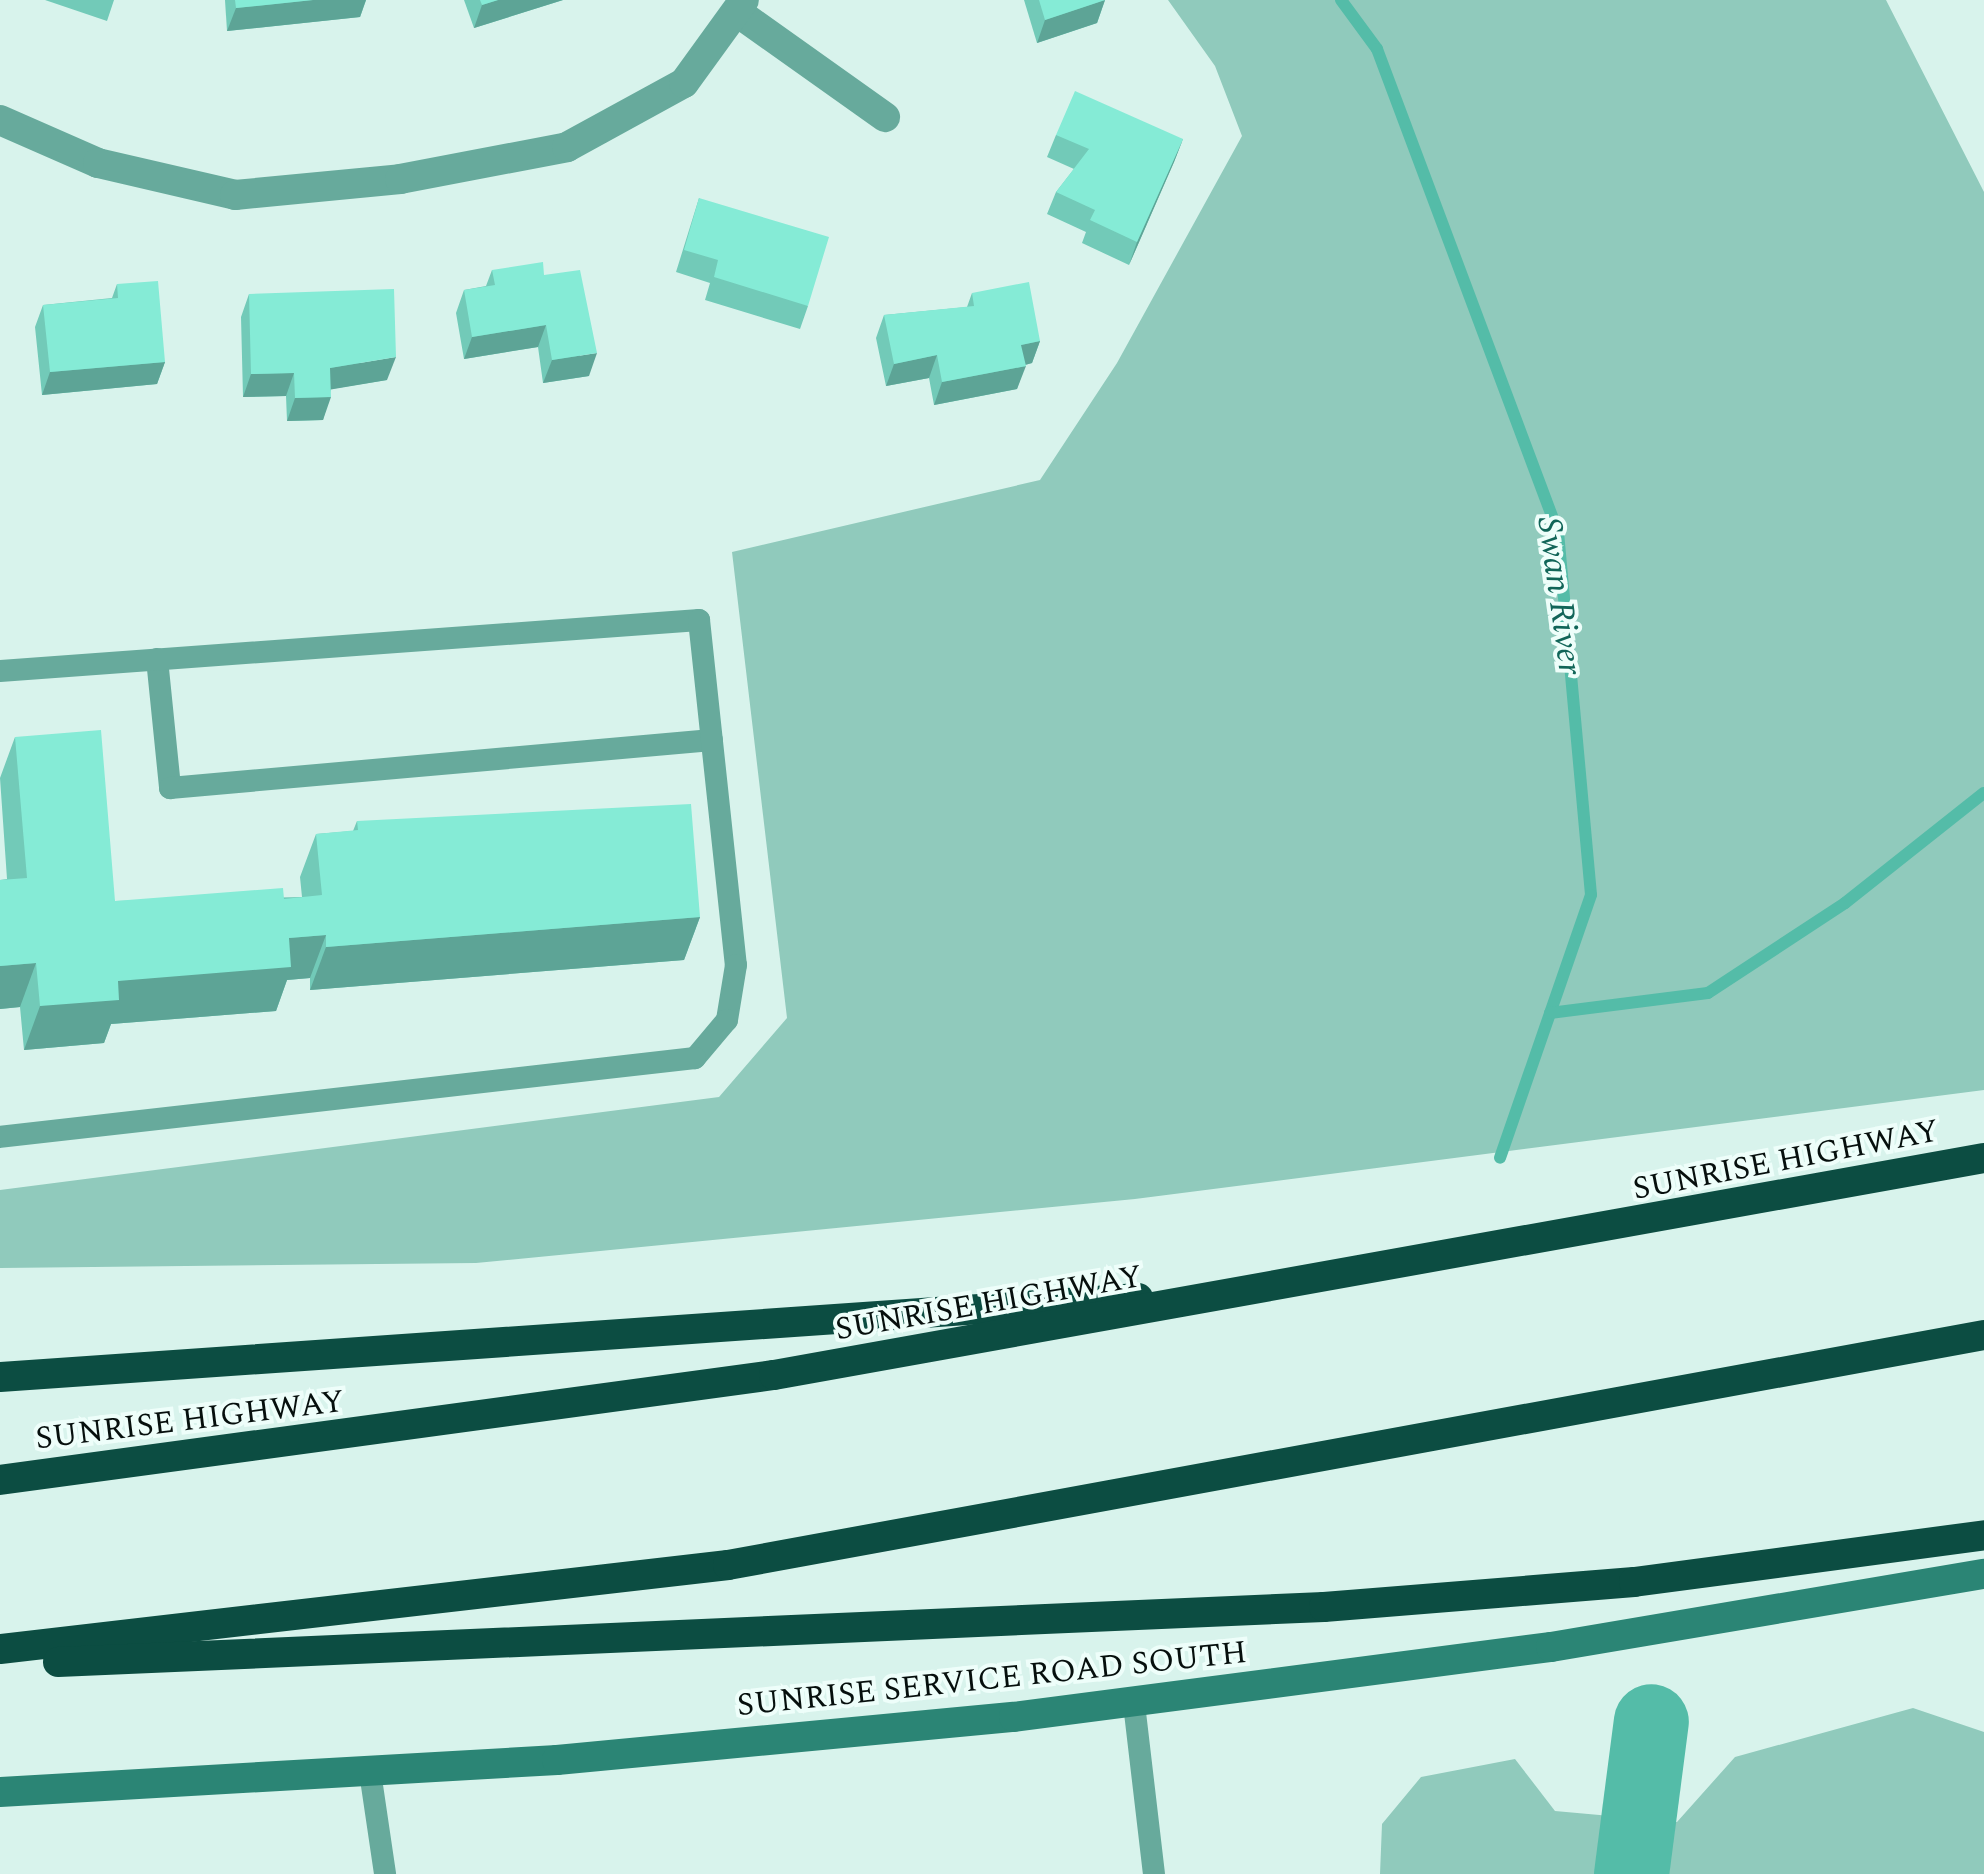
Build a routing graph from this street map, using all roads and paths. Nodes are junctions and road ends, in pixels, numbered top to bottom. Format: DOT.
graph roads {
  1 [pos="742,7"];
  2 [pos="886,117"];
  3 [pos="0,120"];
  4 [pos="158,660"];
  5 [pos="0,671"];
  6 [pos="712,740"];
  7 [pos="0,1137"];
  8 [pos="1984,1158"];
  9 [pos="1276,1291"];
  10 [pos="1984,1335"];
  11 [pos="0,1377"];
  12 [pos="0,1480"];
  13 [pos="1984,1535"];
  14 [pos="1984,1574"];
  15 [pos="0,1649"];
  16 [pos="0,1662"];
  17 [pos="1134,1704"];
  18 [pos="370,1772"];
  19 [pos="0,1792"];
  20 [pos="385,1874"];
  21 [pos="1154,1874"];
  1 -- 2 [label="street"];
  1 -- 3 [label="street"];
  4 -- 5 [label="lane"];
  4 -- 6 [label="lane"];
  4 -- 6 [label="lane"];
  6 -- 7 [label="lane"];
  8 -- 9 [label="highway, SUNRISE HIGHWAY"];
  9 -- 11 [label="highway"];
  9 -- 12 [label="highway, SUNRISE HIGHWAY"];
  10 -- 15 [label="highway"];
  13 -- 16 [label="highway"];
  14 -- 17 [label="main road, SUNRISE SERVICE ROAD SOUTH"];
  17 -- 18 [label="main road, SUNRISE SERVICE ROAD SOUTH"];
  17 -- 21 [label="lane"];
  18 -- 19 [label="main road, SUNRISE SERVICE ROAD SOUTH"];
  18 -- 20 [label="lane"];
}
